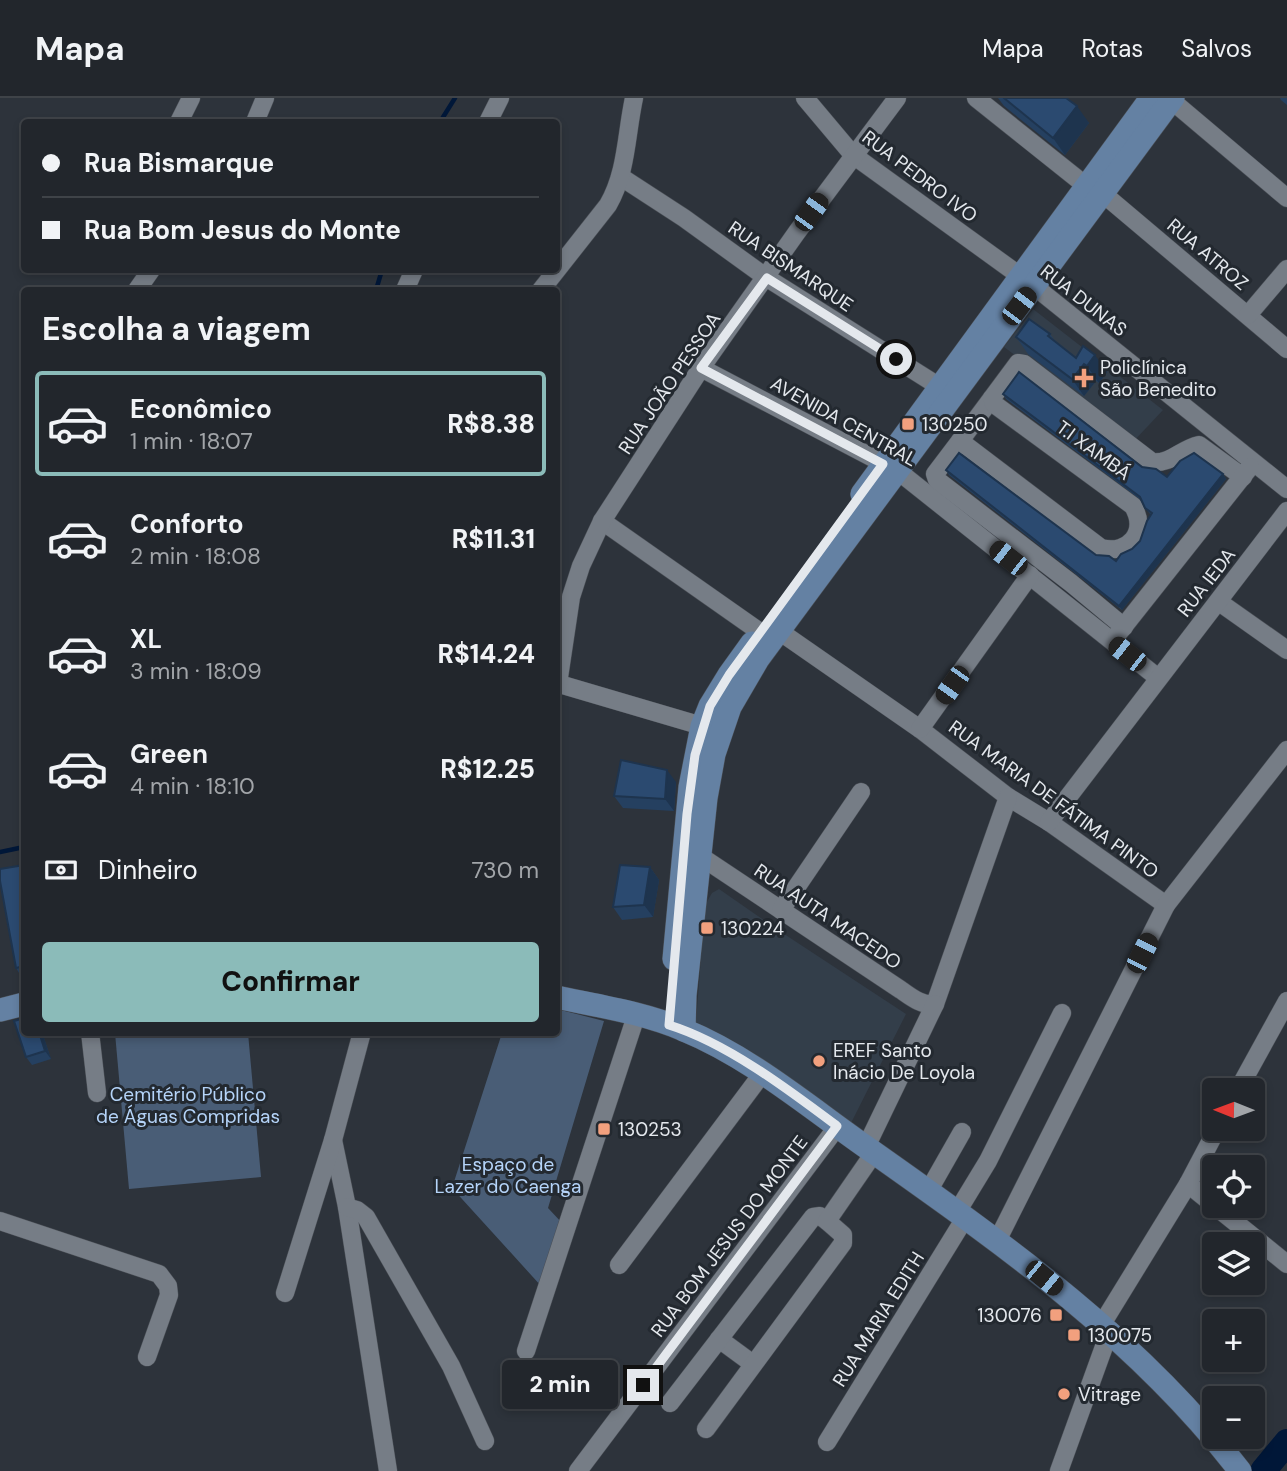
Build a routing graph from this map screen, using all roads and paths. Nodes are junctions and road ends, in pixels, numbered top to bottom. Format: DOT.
graph roads {
  1 [pos="191,98"];
  2 [pos="265,98"];
  3 [pos="500,98"];
  4 [pos="634,98"];
  5 [pos="805,98"];
  6 [pos="897,98"];
  7 [pos="976,98"];
  8 [pos="1165,99"];
  9 [pos="180,119"];
  10 [pos="256,119"];
  11 [pos="490,119"];
  12 [pos="853,155"];
  13 [pos="621,177"];
  14 [pos="1093,189"];
  15 [pos="1287,198"];
  16 [pos="560,266"];
  17 [pos="1287,269"];
  18 [pos="554,273"];
  19 [pos="767,278"];
  20 [pos="1027,281"];
  21 [pos="543,287"];
  22 [pos="1248,315"];
  23 [pos="1287,349"];
  24 [pos="701,368"];
  25 [pos="940,387"];
  26 [pos="992,398"];
  27 [pos="960,441"];
  28 [pos="1254,462"];
  29 [pos="890,467"];
  30 [pos="1243,477"];
  31 [pos="1287,489"];
  32 [pos="1287,510"];
  33 [pos="602,522"];
  34 [pos="1030,575"];
  35 [pos="1219,602"];
  36 [pos="1124,627"];
  37 [pos="770,632"];
  38 [pos="1111,642"];
  39 [pos="1287,650"];
  40 [pos="560,665"];
  41 [pos="1157,677"];
  42 [pos="560,684"];
  43 [pos="702,726"];
  44 [pos="920,729"];
  45 [pos="1287,750"];
  46 [pos="861,792"];
  47 [pos="1007,797"];
  48 [pos="1049,822"];
  49 [pos="700,856"];
  50 [pos="1166,905"];
  51 [pos="780,910"];
  52 [pos="560,998"];
  53 [pos="1287,1001"];
  54 [pos="935,1004"];
  55 [pos="21,1005"];
  56 [pos="0,1010"];
  57 [pos="1062,1013"];
  58 [pos="636,1016"];
  59 [pos="677,1028"];
  60 [pos="90,1036"];
  61 [pos="361,1036"];
  62 [pos="762,1073"];
  63 [pos="1245,1078"];
  64 [pos="97,1093"];
  65 [pos="837,1126"];
  66 [pos="962,1132"];
  67 [pos="333,1140"];
  68 [pos="1211,1141"];
  69 [pos="870,1150"];
  70 [pos="1188,1184"];
  71 [pos="929,1190"];
  72 [pos="1202,1195"];
  73 [pos="346,1207"];
  74 [pos="961,1215"];
  75 [pos="1231,1218"];
  76 [pos="0,1221"];
  77 [pos="827,1221"];
  78 [pos="997,1241"];
  79 [pos="1287,1264"];
  80 [pos="619,1265"];
  81 [pos="285,1293"];
  82 [pos="1106,1327"];
  83 [pos="719,1339"];
  84 [pos="526,1351"];
  85 [pos="147,1357"];
  86 [pos="754,1364"];
  87 [pos="670,1403"];
  88 [pos="706,1429"];
  89 [pos="485,1441"];
  90 [pos="827,1442"];
  91 [pos="1239,1469"];
  92 [pos="388,1471"];
  93 [pos="578,1471"];
  94 [pos="1059,1471"];
  1 -- 9 [label="street"];
  2 -- 10 [label="street"];
  3 -- 11 [label="street"];
  4 -- 13 [label="street"];
  5 -- 12 [label="street, RUA PEDRO IVO"];
  6 -- 12 [label="street, RUA JOÃO PESSOA"];
  7 -- 14 [label="street, RUA ATROZ"];
  8 -- 14 [label="main road"];
  8 -- 15 [label="street"];
  12 -- 19 [label="street, RUA JOÃO PESSOA"];
  12 -- 20 [label="street, RUA PEDRO IVO"];
  13 -- 16 [label="street"];
  13 -- 19 [label="street, RUA BISMARQUE"];
  14 -- 20 [label="main road"];
  14 -- 22 [label="street, RUA ATROZ"];
  17 -- 22 [label="street"];
  18 -- 21 [label="street"];
  19 -- 24 [label="street, RUA JOÃO PESSOA"];
  19 -- 25 [label="street, RUA BISMARQUE"];
  20 -- 25 [label="main road"];
  20 -- 28 [label="street, RUA DUNAS"];
  20 -- 29 [label="main road"];
  22 -- 23 [label="street, RUA ATROZ"];
  24 -- 29 [label="street, AVENIDA CENTRAL"];
  24 -- 33 [label="street, RUA JOÃO PESSOA"];
  25 -- 29 [label="main road"];
  26 -- 27 [label="street"];
  26 -- 27 [label="street, T.I XAMBÁ"];
  26 -- 30 [label="street, T.I XAMBÁ"];
  27 -- 36 [label="street"];
  28 -- 30 [label="street"];
  28 -- 31 [label="street, RUA DUNAS"];
  29 -- 34 [label="street, AVENIDA CENTRAL"];
  29 -- 37 [label="main road"];
  30 -- 36 [label="street"];
  32 -- 35 [label="street, RUA IEDA"];
  33 -- 37 [label="street, RUA MARIA DE FÁTIMA PINTO"];
  33 -- 40 [label="street, RUA JOÃO PESSOA"];
  34 -- 38 [label="street, AVENIDA CENTRAL"];
  34 -- 44 [label="street"];
  35 -- 39 [label="street"];
  35 -- 41 [label="street, RUA IEDA"];
  36 -- 38 [label="street"];
  37 -- 43 [label="main road"];
  37 -- 44 [label="street, RUA MARIA DE FÁTIMA PINTO"];
  37 -- 49 [label="main road"];
  38 -- 41 [label="street, AVENIDA CENTRAL"];
  41 -- 48 [label="street, RUA IEDA"];
  42 -- 43 [label="street"];
  43 -- 59 [label="main road"];
  44 -- 47 [label="street, RUA MARIA DE FÁTIMA PINTO"];
  45 -- 50 [label="street"];
  46 -- 51 [label="street"];
  47 -- 48 [label="street, RUA MARIA DE FÁTIMA PINTO"];
  47 -- 54 [label="street"];
  48 -- 50 [label="street, RUA MARIA DE FÁTIMA PINTO"];
  49 -- 51 [label="street, RUA AUTA MACEDO"];
  49 -- 59 [label="main road"];
  50 -- 78 [label="street"];
  51 -- 54 [label="street, RUA AUTA MACEDO"];
  52 -- 58 [label="main road"];
  53 -- 63 [label="street"];
  54 -- 69 [label="street"];
  55 -- 56 [label="main road"];
  57 -- 74 [label="street, RUA MARIA EDITH"];
  58 -- 59 [label="main road"];
  58 -- 84 [label="street"];
  59 -- 62 [label="main road"];
  60 -- 64 [label="street"];
  61 -- 67 [label="street"];
  62 -- 65 [label="main road"];
  62 -- 80 [label="street"];
  65 -- 69 [label="main road"];
  65 -- 93 [label="street, RUA BOM JESUS DO MONTE"];
  66 -- 71 [label="street"];
  67 -- 73 [label="street"];
  67 -- 81 [label="street"];
  68 -- 70 [label="street"];
  69 -- 71 [label="main road"];
  69 -- 77 [label="street"];
  70 -- 72 [label="street"];
  70 -- 82 [label="street"];
  71 -- 74 [label="main road"];
  73 -- 89 [label="street"];
  73 -- 92 [label="street"];
  74 -- 78 [label="main road"];
  74 -- 90 [label="street, RUA MARIA EDITH"];
  75 -- 79 [label="street"];
  76 -- 85 [label="street"];
  77 -- 83 [label="street"];
  77 -- 86 [label="street"];
  78 -- 82 [label="main road"];
  82 -- 91 [label="main road"];
  82 -- 94 [label="street"];
  83 -- 86 [label="street"];
  83 -- 87 [label="street"];
  86 -- 88 [label="street"];
}
